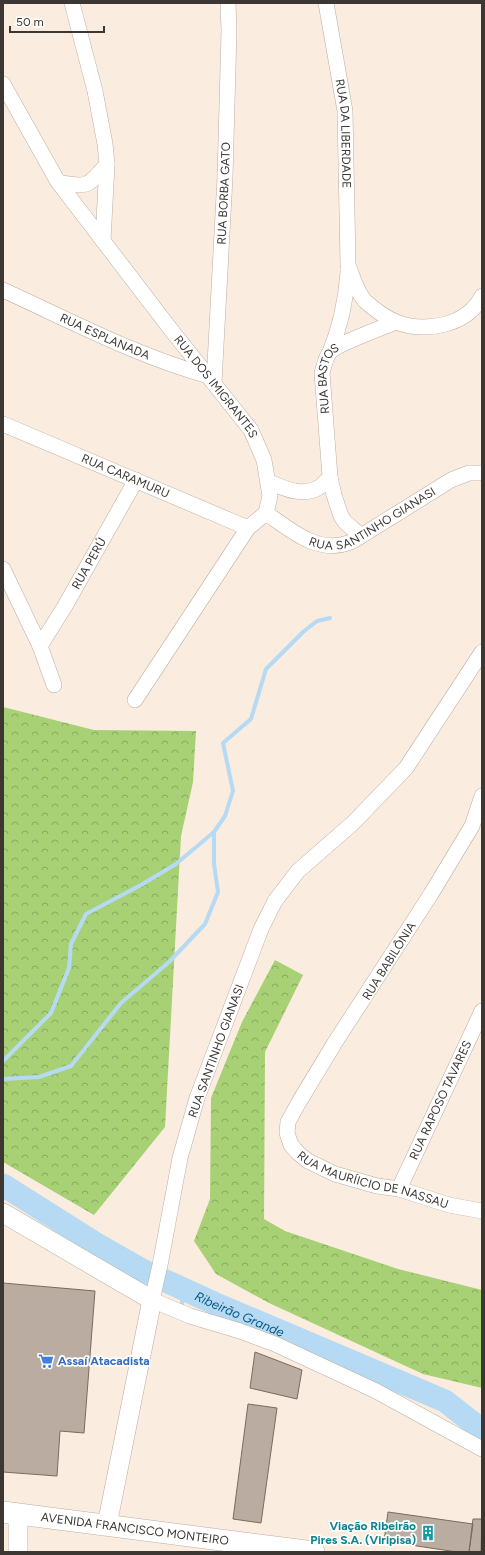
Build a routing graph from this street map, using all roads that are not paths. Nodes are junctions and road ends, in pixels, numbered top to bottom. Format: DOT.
graph roads {
  1 [pos="72,3"];
  2 [pos="228,3"];
  3 [pos="326,3"];
  4 [pos="3,84"];
  5 [pos="106,164"];
  6 [pos="58,182"];
  7 [pos="103,241"];
  8 [pos="348,265"];
  9 [pos="3,290"];
  10 [pos="482,296"];
  11 [pos="396,322"];
  12 [pos="330,352"];
  13 [pos="212,379"];
  14 [pos="3,424"];
  15 [pos="482,473"];
  16 [pos="330,477"];
  17 [pos="136,480"];
  18 [pos="269,482"];
  19 [pos="266,513"];
  20 [pos="248,528"];
  21 [pos="361,536"];
  22 [pos="3,569"];
  23 [pos="40,646"];
  24 [pos="482,652"];
  25 [pos="54,685"];
  26 [pos="135,700"];
  27 [pos="482,796"];
  28 [pos="477,828"];
  29 [pos="482,1011"];
  30 [pos="288,1122"];
  31 [pos="399,1189"];
  32 [pos="482,1211"];
  33 [pos="3,1213"];
  34 [pos="153,1296"];
  35 [pos="482,1449"];
  36 [pos="10,1513"];
  37 [pos="107,1525"];
  38 [pos="258,1548"];
  39 [pos="18,1552"];
  40 [pos="314,1552"];
  1 -- 5 [label="street"];
  2 -- 13 [label="street, RUA BORBA GATO"];
  3 -- 8 [label="street, RUA DA LIBERDADE"];
  4 -- 6 [label="street, RUA DOS IMIGRANTES"];
  5 -- 6 [label="street"];
  5 -- 7 [label="street"];
  6 -- 7 [label="street, RUA DOS IMIGRANTES"];
  7 -- 13 [label="street, RUA DOS IMIGRANTES"];
  8 -- 11 [label="street, RUA DA LIBERDADE"];
  8 -- 12 [label="street, RUA DA LIBERDADE"];
  9 -- 13 [label="street, RUA ESPLANADA"];
  10 -- 11 [label="street, RUA DA LIBERDADE"];
  11 -- 12 [label="street, RUA BASTOS"];
  12 -- 16 [label="street, RUA BASTOS"];
  13 -- 18 [label="street, RUA DOS IMIGRANTES"];
  14 -- 17 [label="street, RUA CARAMURU"];
  15 -- 21 [label="street, RUA SANTINHO GIANASI"];
  16 -- 18 [label="street"];
  16 -- 21 [label="street, RUA BASTOS"];
  17 -- 20 [label="street, RUA CARAMURU"];
  17 -- 23 [label="street, RUA PERÚ"];
  18 -- 19 [label="street, RUA DOS IMIGRANTES"];
  19 -- 20 [label="street"];
  19 -- 21 [label="street, RUA SANTINHO GIANASI"];
  20 -- 26 [label="street"];
  22 -- 23 [label="street"];
  23 -- 25 [label="street"];
  24 -- 34 [label="street, RUA SANTINHO GIANASI"];
  27 -- 28 [label="street, RUA BABILÔNIA"];
  28 -- 30 [label="street, RUA BABILÔNIA"];
  29 -- 31 [label="street, RUA RAPOSO TAVARES"];
  30 -- 31 [label="street, RUA MAURÍICIO DE NASSAU"];
  31 -- 32 [label="street, RUA MAURÍICIO DE NASSAU"];
  33 -- 34 [label="street"];
  34 -- 35 [label="street"];
  34 -- 37 [label="street, RUA SANTINHO GIANASI"];
  36 -- 37 [label="main road, AVENIDA FRANCISCO MONTEIRO"];
  36 -- 39 [label="street"];
  37 -- 38 [label="main road, AVENIDA FRANCISCO MONTEIRO"];
  38 -- 40 [label="main road, AVENIDA FRANCISCO MONTEIRO"];
}
